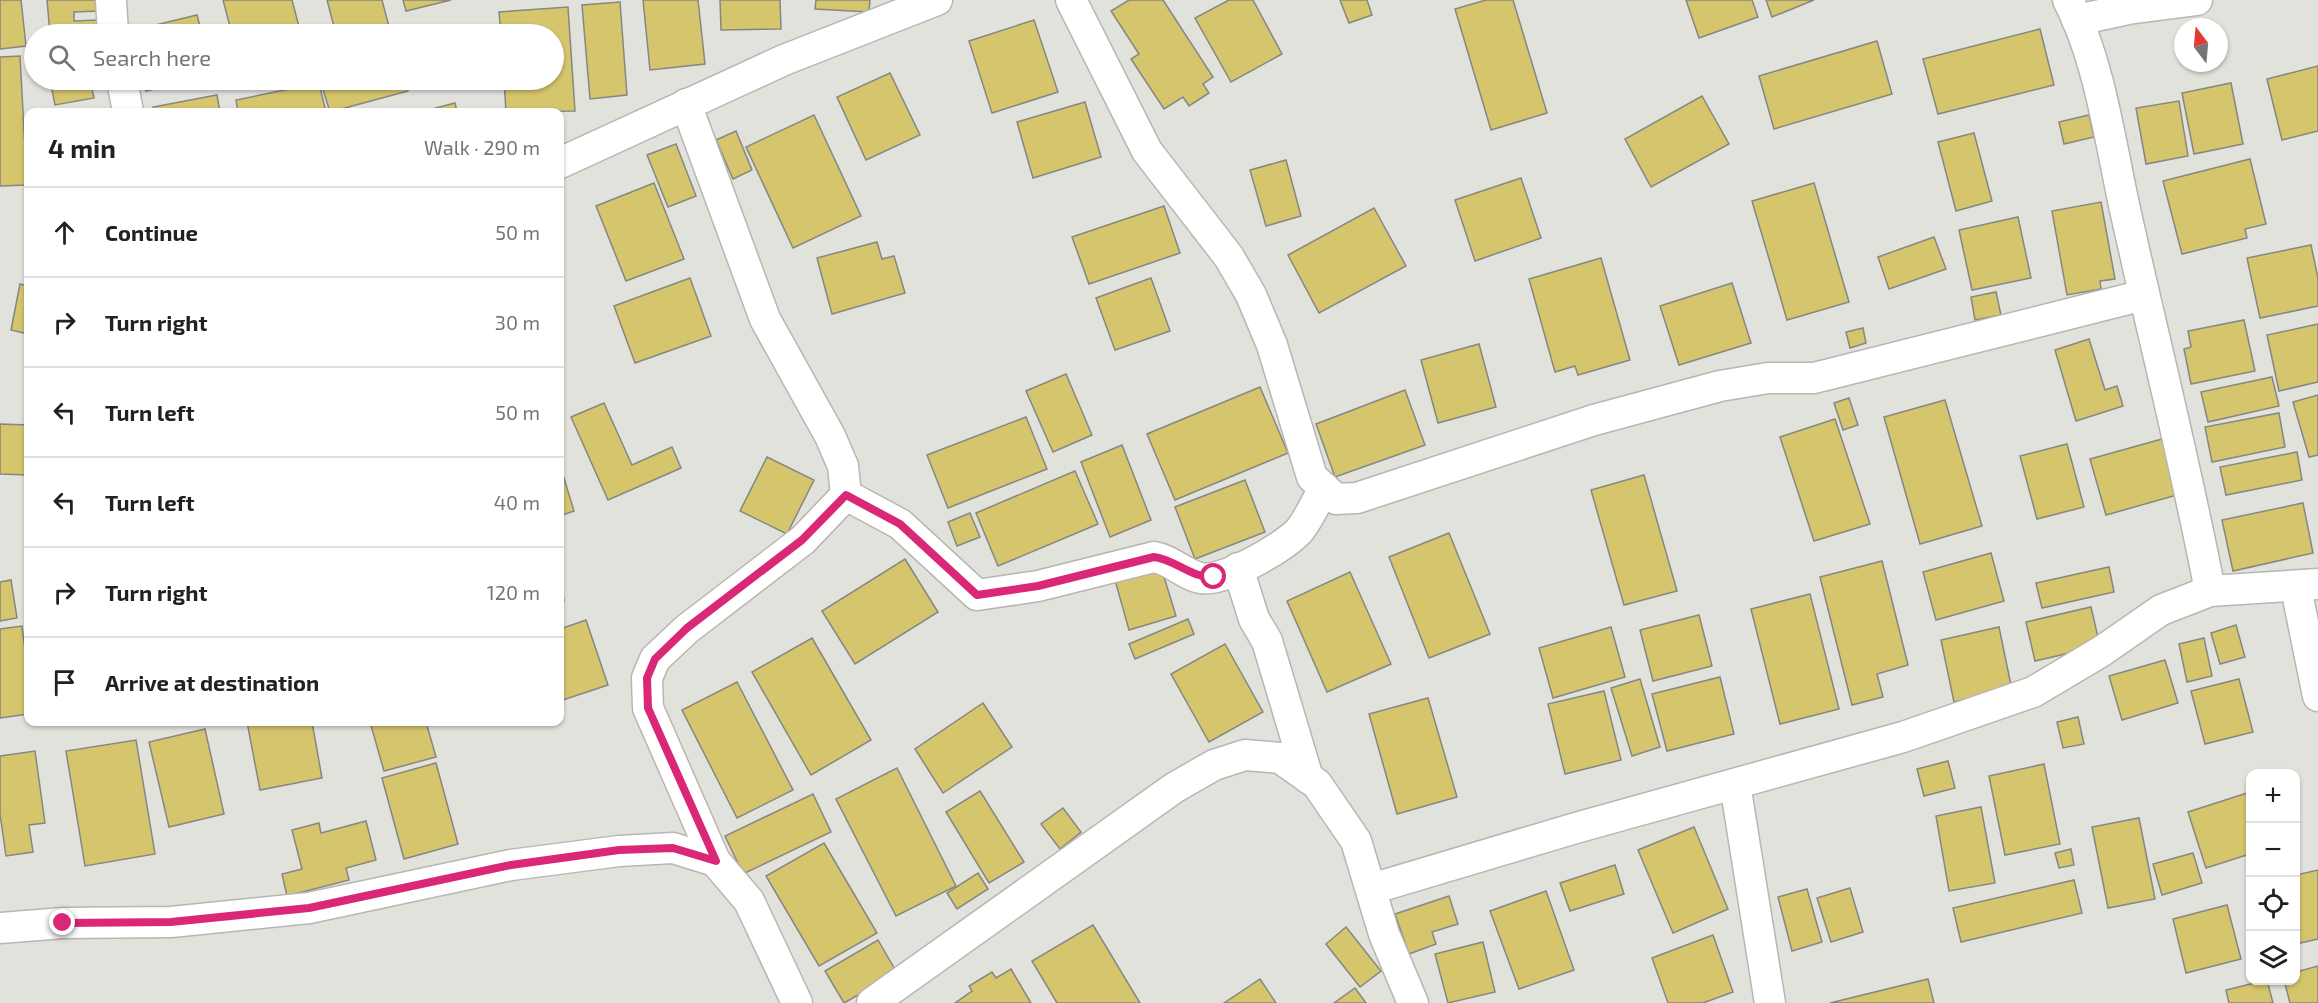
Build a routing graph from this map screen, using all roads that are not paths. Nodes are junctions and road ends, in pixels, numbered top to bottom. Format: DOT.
graph roads {
  1 [pos="111,0"];
  2 [pos="937,0"];
  3 [pos="1071,0"];
  4 [pos="2197,0"];
  5 [pos="2073,10"];
  6 [pos="113,24"];
  7 [pos="124,90"];
  8 [pos="686,105"];
  9 [pos="127,108"];
  10 [pos="564,161"];
  11 [pos="2144,295"];
  12 [pos="1324,488"];
  13 [pos="846,495"];
  14 [pos="1238,568"];
  15 [pos="2307,586"];
  16 [pos="2210,591"];
  17 [pos="2318,696"];
  18 [pos="1308,778"];
  19 [pos="1735,784"];
  20 [pos="716,861"];
  21 [pos="1371,889"];
  22 [pos="0,928"];
  23 [pos="797,1003"];
  24 [pos="872,1003"];
  25 [pos="1413,1003"];
  26 [pos="1770,1003"];
  1 -- 6 [label="street"];
  2 -- 8 [label="street"];
  3 -- 12 [label="street"];
  4 -- 5 [label="street"];
  5 -- 11 [label="street"];
  7 -- 9 [label="street"];
  8 -- 10 [label="street"];
  8 -- 13 [label="street"];
  11 -- 12 [label="street"];
  11 -- 16 [label="street"];
  12 -- 14 [label="street"];
  13 -- 14 [label="street"];
  13 -- 20 [label="street"];
  14 -- 18 [label="street"];
  15 -- 16 [label="street"];
  15 -- 17 [label="street"];
  16 -- 19 [label="street"];
  18 -- 21 [label="street"];
  18 -- 24 [label="street"];
  19 -- 21 [label="street"];
  19 -- 26 [label="street"];
  20 -- 22 [label="street"];
  20 -- 23 [label="street"];
  21 -- 25 [label="street"];
}
